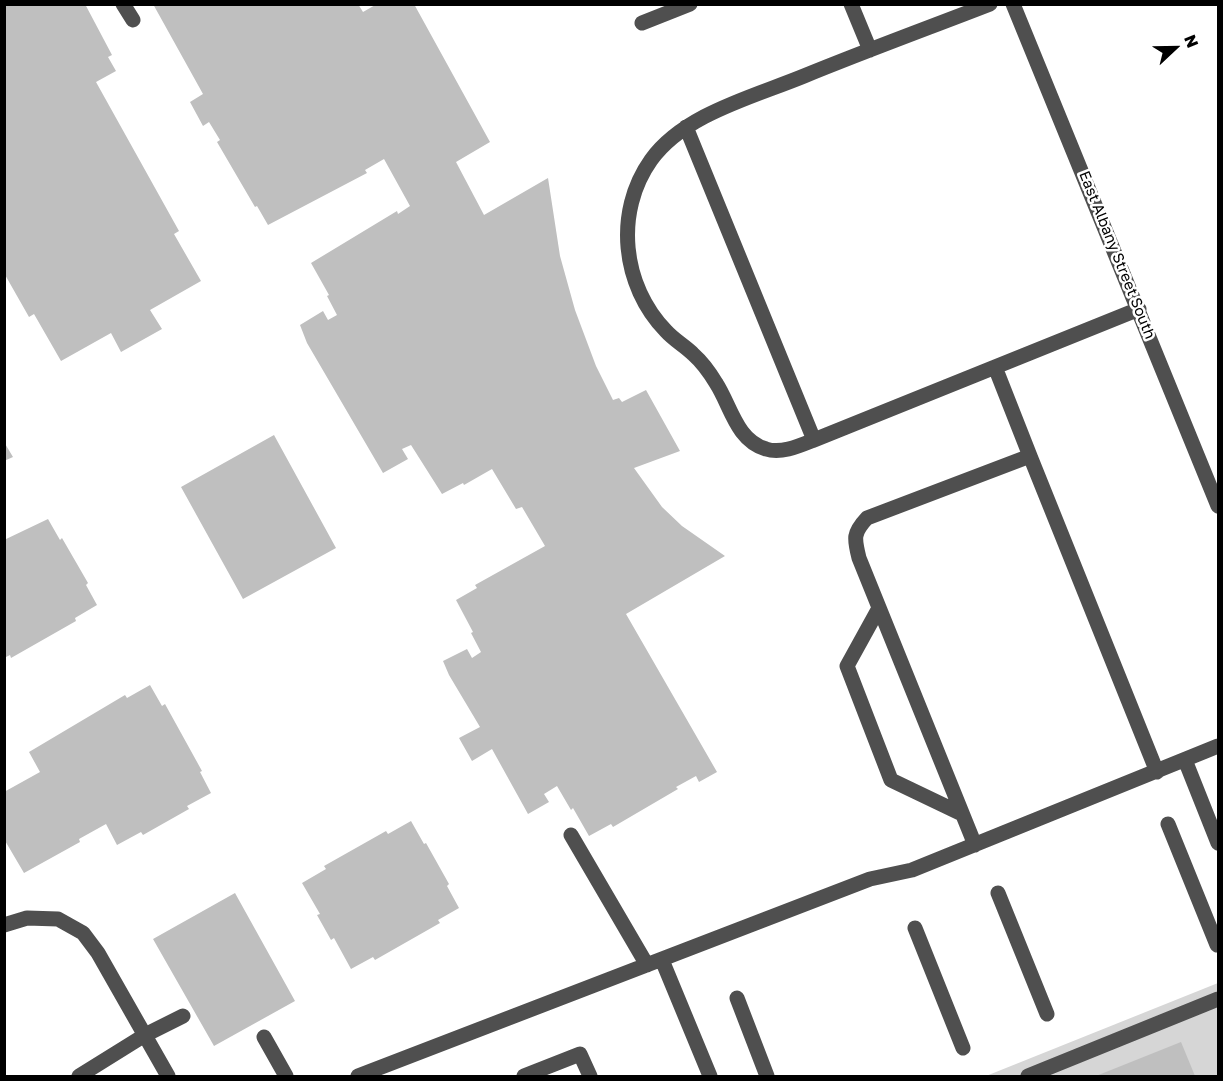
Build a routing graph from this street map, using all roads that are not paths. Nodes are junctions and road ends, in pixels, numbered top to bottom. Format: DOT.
graph roads {
  1 [pos="123,4"];
  2 [pos="690,4"];
  3 [pos="851,4"];
  4 [pos="990,4"];
  5 [pos="1013,4"];
  6 [pos="132,20"];
  7 [pos="642,23"];
  8 [pos="870,50"];
  9 [pos="686,127"];
  10 [pos="1139,309"];
  11 [pos="995,367"];
  12 [pos="814,440"];
  13 [pos="1030,456"];
  14 [pos="1218,506"];
  15 [pos="879,608"];
  16 [pos="1218,746"];
  17 [pos="1185,760"];
  18 [pos="1157,772"];
  19 [pos="962,814"];
  20 [pos="1168,824"];
  21 [pos="571,835"];
  22 [pos="1218,843"];
  23 [pos="975,845"];
  24 [pos="998,893"];
  25 [pos="4,925"];
  26 [pos="915,928"];
  27 [pos="1217,945"];
  28 [pos="662,960"];
  29 [pos="647,965"];
  30 [pos="737,998"];
  31 [pos="1218,999"];
  32 [pos="1047,1014"];
  33 [pos="183,1016"];
  34 [pos="145,1035"];
  35 [pos="264,1037"];
  36 [pos="963,1048"];
  37 [pos="79,1077"];
  38 [pos="168,1077"];
  39 [pos="286,1077"];
  40 [pos="358,1077"];
  41 [pos="524,1077"];
  42 [pos="590,1077"];
  43 [pos="710,1077"];
  44 [pos="767,1077"];
  45 [pos="1028,1077"];
  1 -- 6 [label="street"];
  2 -- 7 [label="street"];
  3 -- 8 [label="street"];
  4 -- 8 [label="street"];
  5 -- 10 [label="street, East Albany Street South"];
  8 -- 9 [label="street"];
  9 -- 12 [label="street"];
  9 -- 12 [label="street"];
  10 -- 11 [label="street"];
  10 -- 14 [label="street, East Albany Street South"];
  11 -- 12 [label="street"];
  11 -- 13 [label="street"];
  13 -- 15 [label="street"];
  13 -- 18 [label="street"];
  15 -- 19 [label="street"];
  15 -- 19 [label="street"];
  16 -- 17 [label="street"];
  17 -- 18 [label="street"];
  17 -- 22 [label="street"];
  18 -- 23 [label="street"];
  19 -- 23 [label="street"];
  20 -- 27 [label="street"];
  21 -- 29 [label="street"];
  23 -- 28 [label="street"];
  24 -- 32 [label="street"];
  25 -- 34 [label="street"];
  26 -- 36 [label="street"];
  28 -- 29 [label="street"];
  28 -- 43 [label="street"];
  29 -- 40 [label="street"];
  30 -- 44 [label="street"];
  31 -- 45 [label="street"];
  33 -- 34 [label="street"];
  34 -- 37 [label="street"];
  34 -- 38 [label="street"];
  35 -- 39 [label="street"];
  41 -- 42 [label="street"];
}
